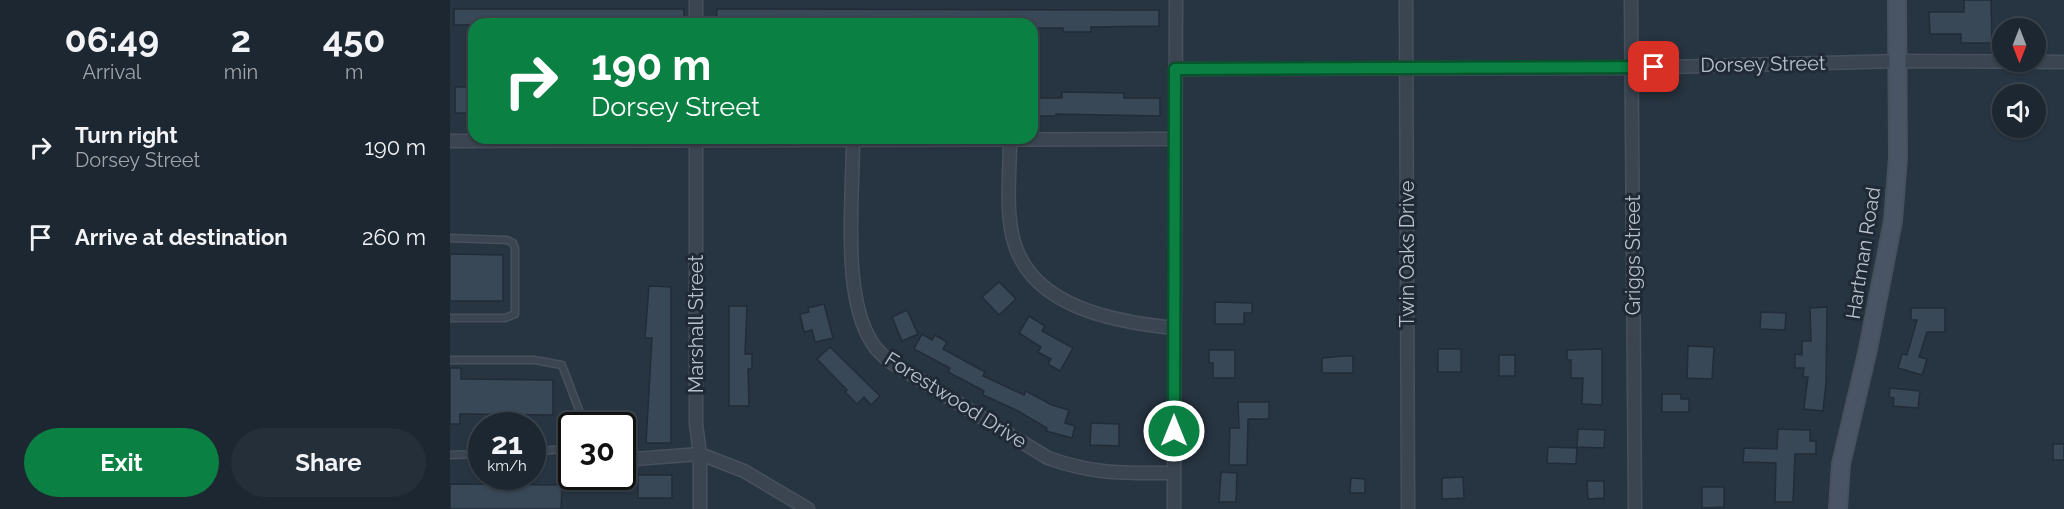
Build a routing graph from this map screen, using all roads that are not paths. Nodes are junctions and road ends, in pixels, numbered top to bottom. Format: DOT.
graph roads {
  1 [pos="696,0"];
  2 [pos="1176,0"];
  3 [pos="1406,0"];
  4 [pos="1631,0"];
  5 [pos="1897,0"];
  6 [pos="696,18"];
  7 [pos="1898,61"];
  8 [pos="2064,62"];
  9 [pos="1407,68"];
  10 [pos="1631,68"];
  11 [pos="1175,69"];
  12 [pos="1174,139"];
  13 [pos="450,141"];
  14 [pos="468,141"];
  15 [pos="1038,141"];
  16 [pos="696,144"];
  17 [pos="853,144"];
  18 [pos="1010,144"];
  19 [pos="450,238"];
  20 [pos="450,318"];
  21 [pos="1174,328"];
  22 [pos="450,360"];
  23 [pos="580,412"];
  24 [pos="468,454"];
  25 [pos="700,454"];
  26 [pos="450,455"];
  27 [pos="636,459"];
  28 [pos="1174,472"];
  29 [pos="700,509"];
  30 [pos="808,509"];
  31 [pos="1174,509"];
  32 [pos="1408,509"];
  33 [pos="1635,509"];
  34 [pos="1838,509"];
  1 -- 6 [label="street"];
  2 -- 11 [label="street"];
  3 -- 9 [label="street, Twin Oaks Drive"];
  4 -- 10 [label="street, Griggs Street"];
  5 -- 7 [label="street, Hartman Road"];
  7 -- 8 [label="street, Dorsey Street"];
  7 -- 10 [label="street, Dorsey Street"];
  7 -- 34 [label="street, Hartman Road"];
  9 -- 10 [label="street, Dorsey Street"];
  9 -- 11 [label="street, Dorsey Street"];
  9 -- 32 [label="street, Twin Oaks Drive"];
  10 -- 33 [label="street, Griggs Street"];
  11 -- 12 [label="street"];
  12 -- 15 [label="street"];
  12 -- 21 [label="street"];
  13 -- 14 [label="street"];
  16 -- 25 [label="street, Marshall Street"];
  17 -- 28 [label="street, Forestwood Drive"];
  18 -- 21 [label="street"];
  19 -- 20 [label="lane"];
  21 -- 28 [label="street"];
  22 -- 23 [label="lane"];
  24 -- 26 [label="lane"];
  25 -- 27 [label="street"];
  25 -- 29 [label="street, Marshall Street"];
  25 -- 30 [label="street"];
  28 -- 31 [label="street"];
}
